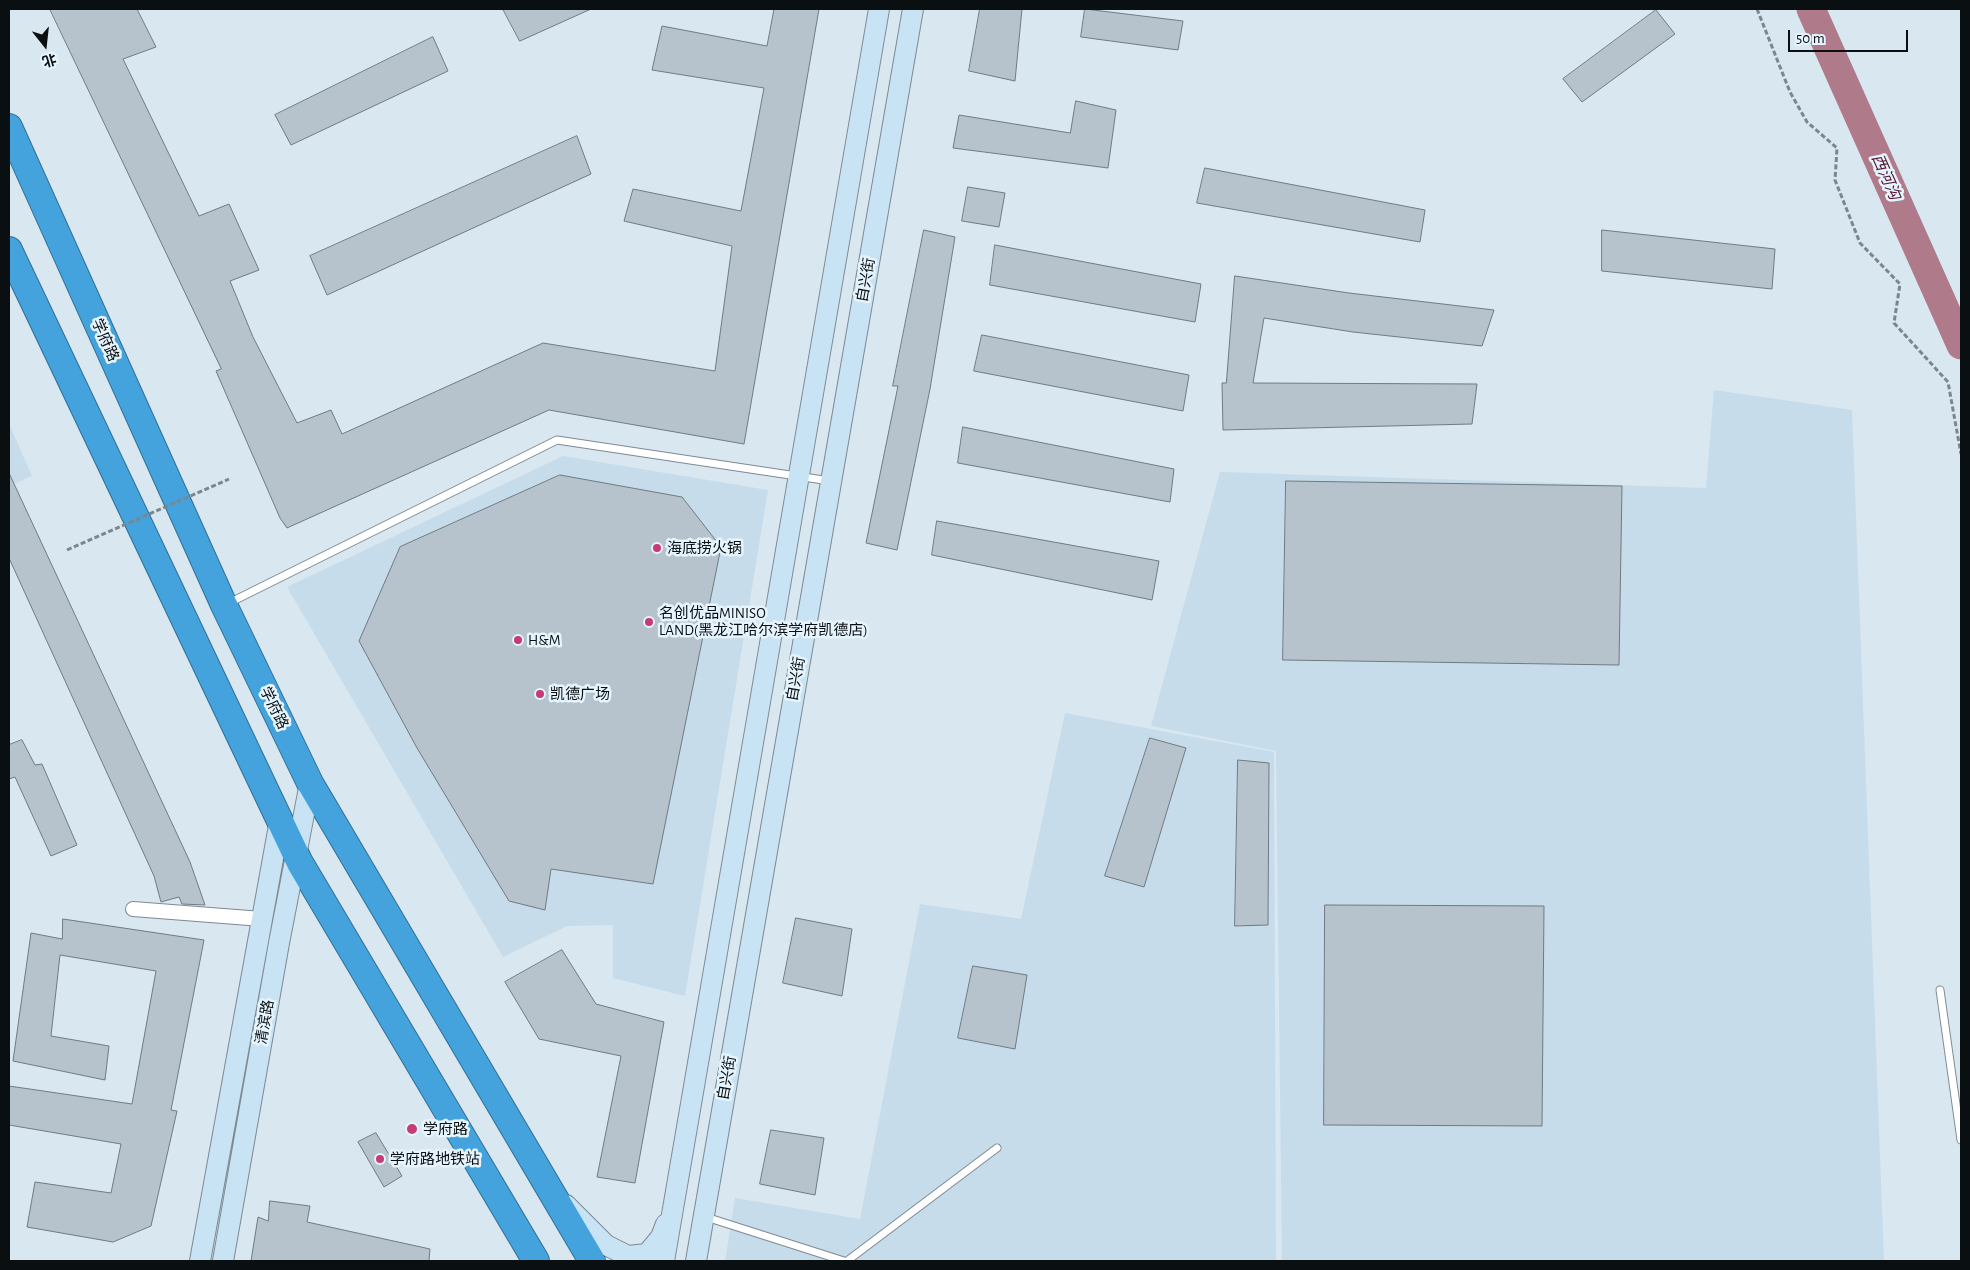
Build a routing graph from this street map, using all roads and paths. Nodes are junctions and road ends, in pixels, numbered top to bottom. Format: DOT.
graph roads {
  1 [pos="879,9"];
  2 [pos="913,9"];
  3 [pos="1757,9"];
  4 [pos="9,127"];
  5 [pos="9,250"];
  6 [pos="1961,454"];
  7 [pos="799,476"];
  8 [pos="229,479"];
  9 [pos="830,481"];
  10 [pos="67,550"];
  11 [pos="224,605"];
  12 [pos="310,783"];
  13 [pos="280,820"];
  14 [pos="296,854"];
  15 [pos="133,909"];
  16 [pos="262,919"];
  17 [pos="1940,990"];
  18 [pos="1961,1140"];
  19 [pos="997,1148"];
  20 [pos="550,1189"];
  21 [pos="674,1204"];
  22 [pos="703,1216"];
  23 [pos="200,1261"];
  24 [pos="223,1261"];
  25 [pos="536,1261"];
  26 [pos="592,1261"];
  27 [pos="664,1261"];
  28 [pos="696,1261"];
  29 [pos="845,1261"];
  1 -- 7 [label="main road, 自兴街"];
  2 -- 9 [label="main road, 自兴街"];
  3 -- 6 [label="path"];
  4 -- 11 [label="highway, 学府路"];
  5 -- 13 [label="highway"];
  7 -- 9 [label="lane"];
  7 -- 11 [label="lane"];
  7 -- 21 [label="main road, 自兴街"];
  8 -- 10 [label="path, bridge"];
  9 -- 22 [label="main road, 自兴街"];
  11 -- 12 [label="highway, 学府路"];
  12 -- 14 [label="main road, 清滨路"];
  12 -- 20 [label="highway, 学府路"];
  13 -- 14 [label="highway"];
  13 -- 16 [label="main road, 清滨路"];
  14 -- 24 [label="main road, 清滨路"];
  14 -- 25 [label="highway"];
  15 -- 16 [label="street"];
  16 -- 23 [label="main road, 清滨路"];
  17 -- 18 [label="lane"];
  19 -- 29 [label="lane"];
  20 -- 21 [label="main road"];
  20 -- 26 [label="highway, 学府路"];
  21 -- 27 [label="main road, 自兴街"];
  22 -- 28 [label="main road, 自兴街"];
  22 -- 29 [label="lane"];
}
